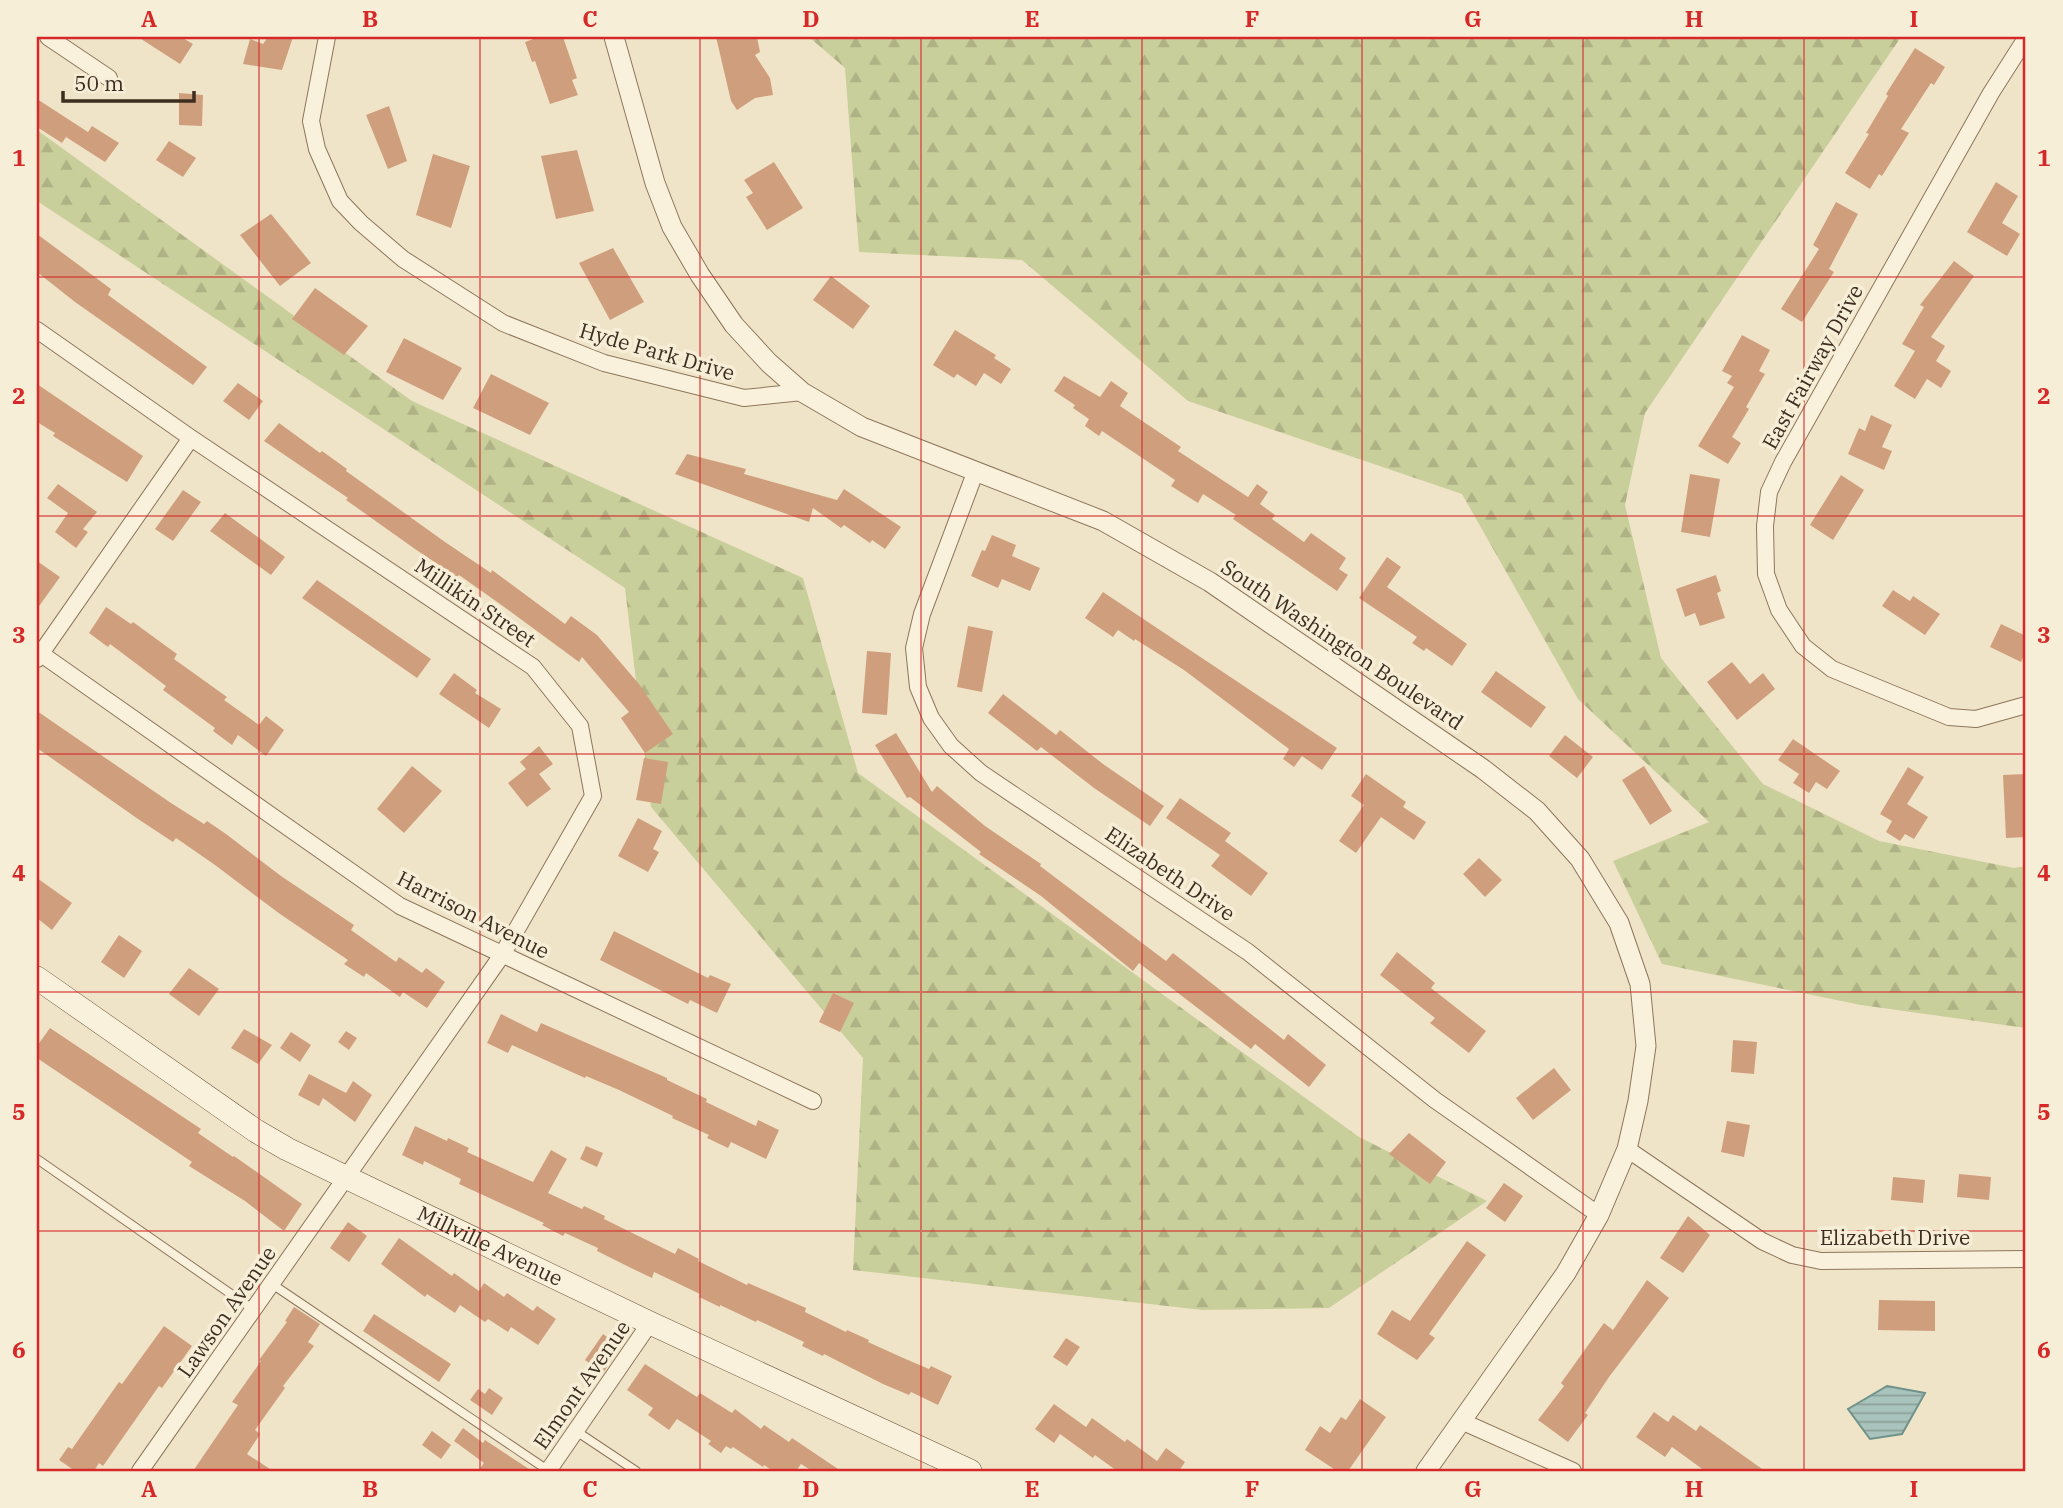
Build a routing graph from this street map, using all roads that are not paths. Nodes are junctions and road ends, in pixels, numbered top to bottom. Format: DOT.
graph roads {
  1 [pos="48,37"];
  2 [pos="327,37"];
  3 [pos="614,37"];
  4 [pos="2026,38"];
  5 [pos="108,78"];
  6 [pos="37,330"];
  7 [pos="802,392"];
  8 [pos="191,438"];
  9 [pos="975,473"];
  10 [pos="38,654"];
  11 [pos="2026,705"];
  12 [pos="502,955"];
  13 [pos="37,978"];
  14 [pos="813,1101"];
  15 [pos="1627,1149"];
  16 [pos="37,1159"];
  17 [pos="347,1177"];
  18 [pos="1599,1215"];
  19 [pos="2026,1259"];
  20 [pos="272,1284"];
  21 [pos="254,1310"];
  22 [pos="650,1323"];
  23 [pos="1461,1421"];
  24 [pos="576,1431"];
  25 [pos="140,1471"];
  26 [pos="549,1471"];
  27 [pos="636,1471"];
  28 [pos="970,1471"];
  29 [pos="1426,1471"];
  30 [pos="1573,1471"];
  1 -- 5 [label="street"];
  2 -- 7 [label="street, Hyde Park Drive"];
  3 -- 7 [label="street, South Washington Boulevard"];
  4 -- 11 [label="street, East Fairway Drive"];
  6 -- 8 [label="street, Millikin Street"];
  7 -- 9 [label="street, South Washington Boulevard"];
  8 -- 10 [label="street"];
  8 -- 12 [label="street, Millikin Street"];
  9 -- 15 [label="street, South Washington Boulevard"];
  9 -- 18 [label="street, Elizabeth Drive"];
  10 -- 12 [label="street, Harrison Avenue"];
  12 -- 14 [label="street, Harrison Avenue"];
  12 -- 17 [label="street, Millikin Street"];
  13 -- 17 [label="main road, Millville Avenue"];
  15 -- 18 [label="street, South Washington Boulevard"];
  15 -- 19 [label="street, Elizabeth Drive"];
  16 -- 21 [label="lane"];
  17 -- 20 [label="street, Lawson Avenue"];
  17 -- 22 [label="main road, Millville Avenue"];
  18 -- 23 [label="street, South Washington Boulevard"];
  20 -- 21 [label="street, Lawson Avenue"];
  20 -- 26 [label="lane"];
  21 -- 25 [label="street, Lawson Avenue"];
  22 -- 24 [label="street, Elmont Avenue"];
  22 -- 28 [label="main road, Millville Avenue"];
  23 -- 29 [label="street, South Washington Boulevard"];
  23 -- 30 [label="street"];
  24 -- 26 [label="street, Elmont Avenue"];
  24 -- 27 [label="lane"];
}
